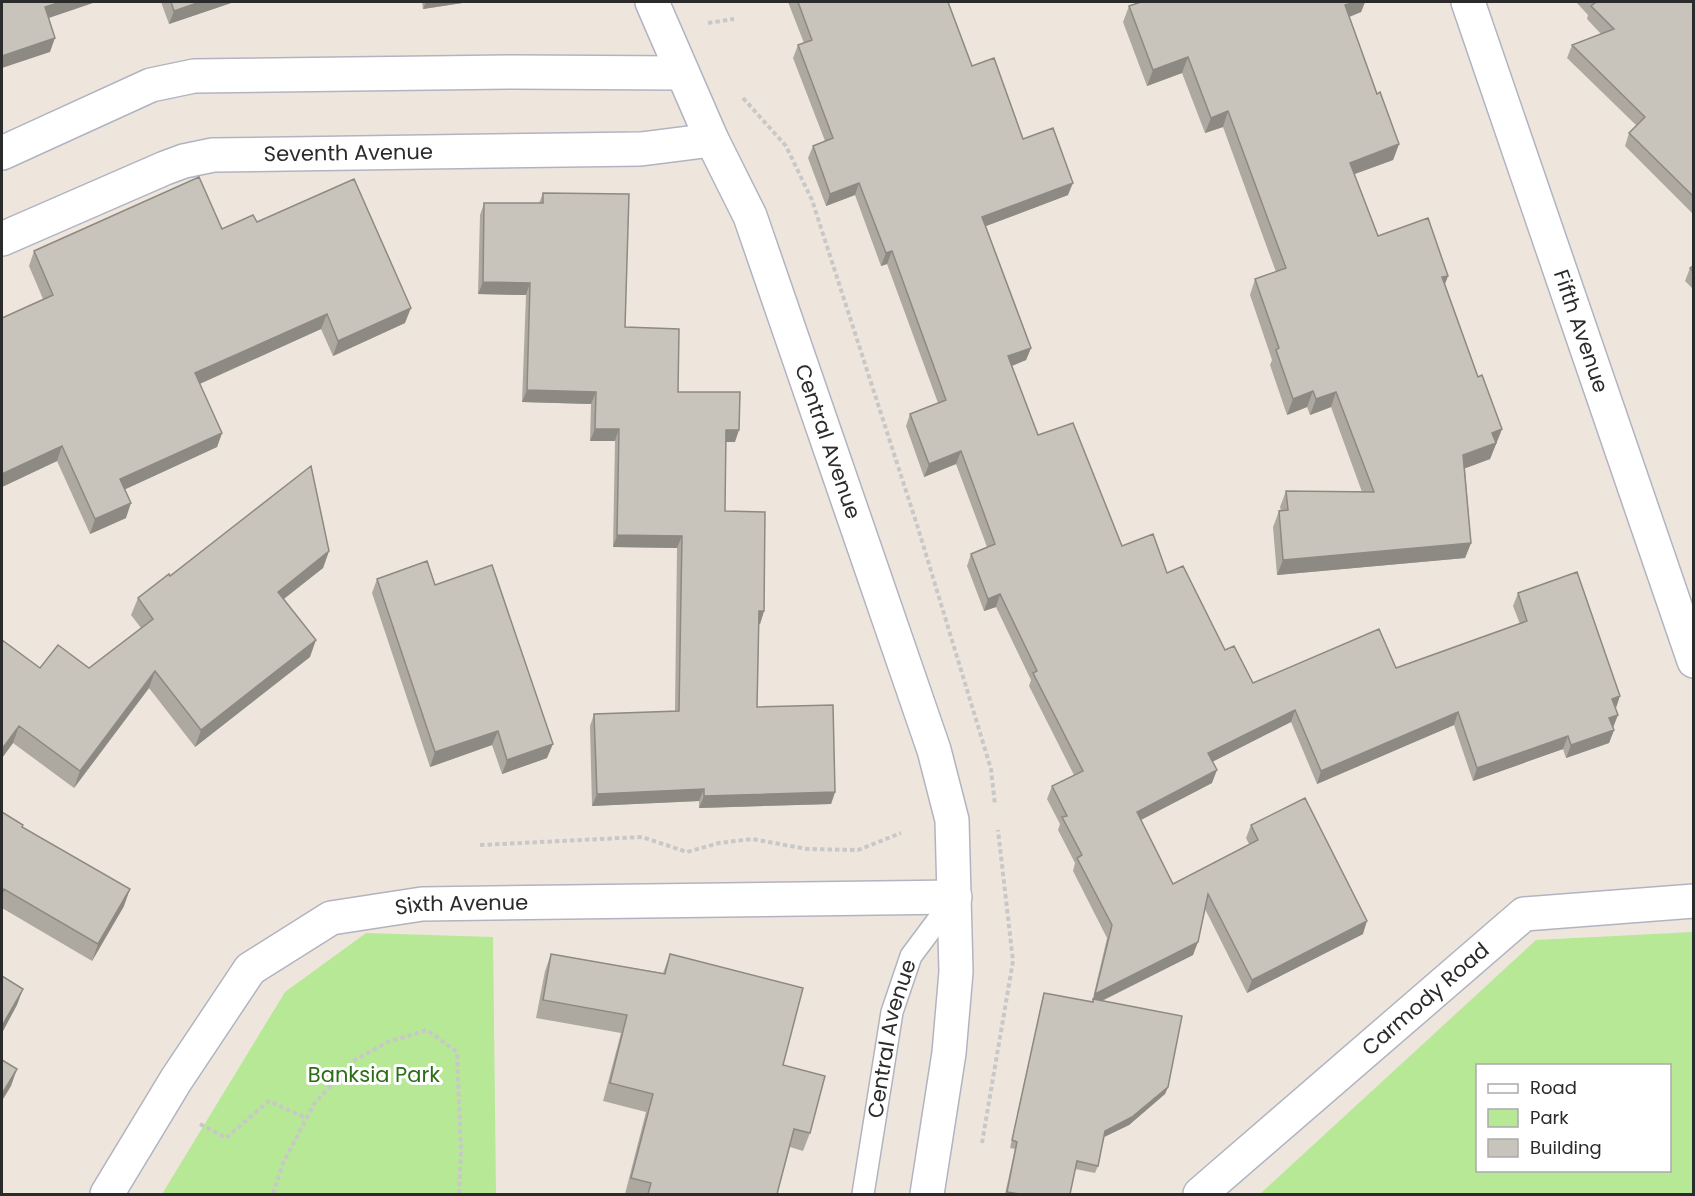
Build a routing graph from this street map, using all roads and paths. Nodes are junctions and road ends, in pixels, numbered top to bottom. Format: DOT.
graph roads {
  1 [pos="652,2"];
  2 [pos="1468,2"];
  3 [pos="734,19"];
  4 [pos="702,24"];
  5 [pos="682,73"];
  6 [pos="740,94"];
  7 [pos="765,122"];
  8 [pos="712,140"];
  9 [pos="2,153"];
  10 [pos="2,239"];
  11 [pos="1694,661"];
  12 [pos="901,833"];
  13 [pos="480,845"];
  14 [pos="955,897"];
  15 [pos="1694,901"];
  16 [pos="306,1118"];
  17 [pos="204,1126"];
  18 [pos="107,1194"];
  19 [pos="273,1194"];
  20 [pos="459,1194"];
  21 [pos="863,1194"];
  22 [pos="927,1194"];
  23 [pos="1200,1194"];
  1 -- 5 [label="street, Central Avenue"];
  2 -- 11 [label="street, Fifth Avenue"];
  3 -- 4 [label="path"];
  5 -- 8 [label="street, Central Avenue"];
  5 -- 9 [label="street"];
  6 -- 7 [label="path"];
  8 -- 10 [label="street, Seventh Avenue"];
  8 -- 14 [label="street, Central Avenue"];
  12 -- 13 [label="path"];
  14 -- 18 [label="street, Sixth Avenue"];
  14 -- 21 [label="lane, Central Avenue"];
  14 -- 22 [label="street, Central Avenue"];
  15 -- 23 [label="street, Carmody Road"];
  16 -- 17 [label="path"];
  16 -- 19 [label="path"];
  16 -- 20 [label="path"];
}
